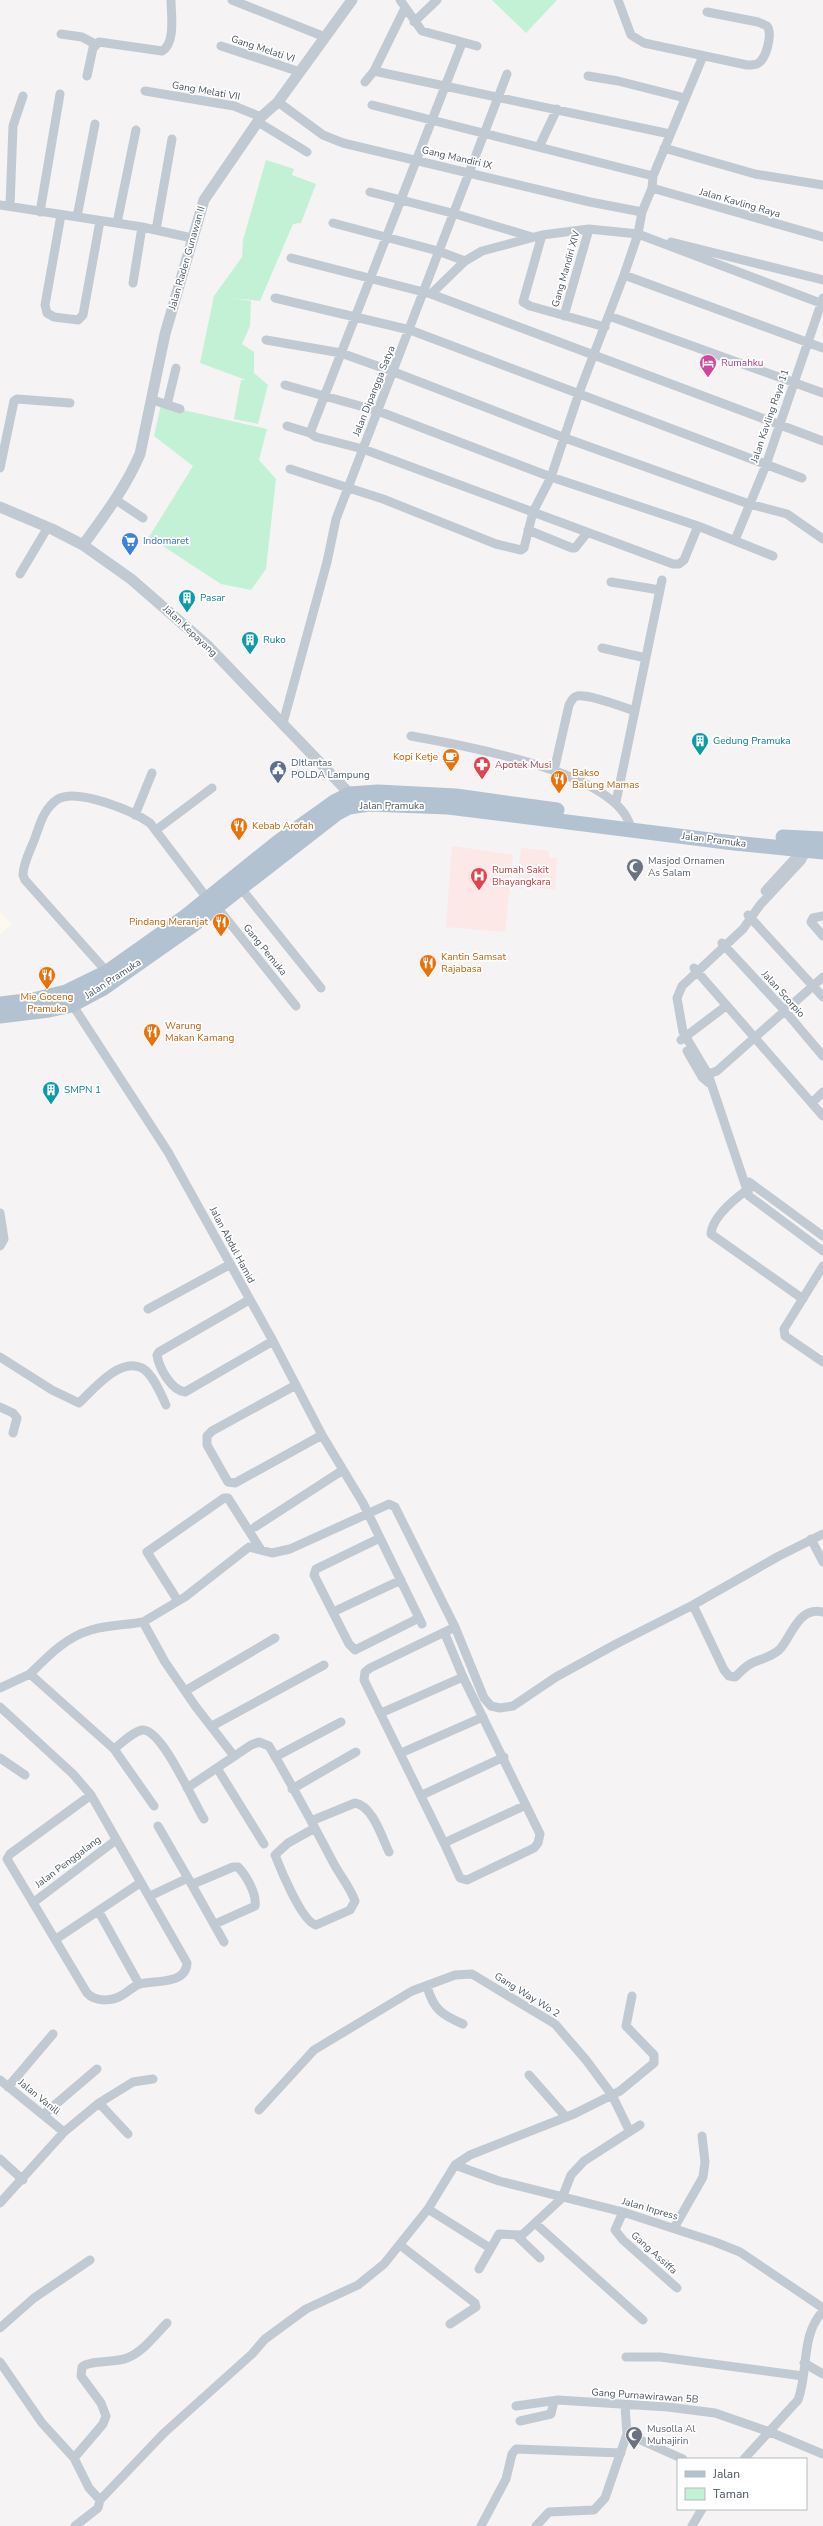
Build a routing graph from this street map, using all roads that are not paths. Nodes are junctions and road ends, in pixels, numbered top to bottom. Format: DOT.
graph roads {
  1 [pos="171,0"];
  2 [pos="232,0"];
  3 [pos="352,0"];
  4 [pos="437,0"];
  5 [pos="618,0"];
  6 [pos="403,4"];
  7 [pos="707,12"];
  8 [pos="414,22"];
  9 [pos="61,34"];
  10 [pos="325,37"];
  11 [pos="462,43"];
  12 [pos="96,44"];
  13 [pos="221,46"];
  14 [pos="477,46"];
  15 [pos="703,56"];
  16 [pos="374,71"];
  17 [pos="300,72"];
  18 [pos="507,74"];
  19 [pos="87,76"];
  20 [pos="588,76"];
  21 [pos="365,82"];
  22 [pos="444,85"];
  23 [pos="145,91"];
  24 [pos="60,94"];
  25 [pos="23,96"];
  26 [pos="499,96"];
  27 [pos="685,98"];
  28 [pos="278,102"];
  29 [pos="372,105"];
  30 [pos="557,109"];
  31 [pos="260,119"];
  32 [pos="430,120"];
  33 [pos="94,124"];
  34 [pos="136,130"];
  35 [pos="483,134"];
  36 [pos="670,134"];
  37 [pos="172,139"];
  38 [pos="539,147"];
  39 [pos="664,148"];
  40 [pos="306,152"];
  41 [pos="416,161"];
  42 [pos="468,172"];
  43 [pos="653,176"];
  44 [pos="823,185"];
  45 [pos="652,188"];
  46 [pos="370,192"];
  47 [pos="401,201"];
  48 [pos="0,205"];
  49 [pos="10,206"];
  50 [pos="40,212"];
  51 [pos="642,212"];
  52 [pos="452,213"];
  53 [pos="61,215"];
  54 [pos="77,217"];
  55 [pos="100,221"];
  56 [pos="117,223"];
  57 [pos="333,223"];
  58 [pos="142,227"];
  59 [pos="589,229"];
  60 [pos="156,230"];
  61 [pos="638,234"];
  62 [pos="542,235"];
  63 [pos="823,237"];
  64 [pos="192,238"];
  65 [pos="387,238"];
  66 [pos="533,238"];
  67 [pos="689,249"];
  68 [pos="438,251"];
  69 [pos="291,258"];
  70 [pos="465,261"];
  71 [pos="624,275"];
  72 [pos="371,278"];
  73 [pos="823,280"];
  74 [pos="133,283"];
  75 [pos="427,293"];
  76 [pos="275,298"];
  77 [pos="823,302"];
  78 [pos="564,316"];
  79 [pos="609,316"];
  80 [pos="355,317"];
  81 [pos="605,327"];
  82 [pos="410,330"];
  83 [pos="266,340"];
  84 [pos="808,342"];
  85 [pos="823,348"];
  86 [pos="341,353"];
  87 [pos="593,356"];
  88 [pos="176,368"];
  89 [pos="394,372"];
  90 [pos="792,382"];
  91 [pos="285,385"];
  92 [pos="579,393"];
  93 [pos="823,393"];
  94 [pos="324,395"];
  95 [pos="153,400"];
  96 [pos="70,403"];
  97 [pos="167,405"];
  98 [pos="180,408"];
  99 [pos="378,411"];
  100 [pos="780,425"];
  101 [pos="287,426"];
  102 [pos="310,433"];
  103 [pos="565,438"];
  104 [pos="823,441"];
  105 [pos="363,449"];
  106 [pos="766,464"];
  107 [pos="0,468"];
  108 [pos="290,469"];
  109 [pos="551,477"];
  110 [pos="802,478"];
  111 [pos="350,488"];
  112 [pos="116,500"];
  113 [pos="749,504"];
  114 [pos="0,508"];
  115 [pos="533,512"];
  116 [pos="143,518"];
  117 [pos="698,526"];
  118 [pos="48,527"];
  119 [pos="528,530"];
  120 [pos="586,533"];
  121 [pos="823,539"];
  122 [pos="735,540"];
  123 [pos="83,545"];
  124 [pos="773,556"];
  125 [pos="20,574"];
  126 [pos="662,580"];
  127 [pos="611,582"];
  128 [pos="660,590"];
  129 [pos="602,648"];
  130 [pos="646,658"];
  131 [pos="635,711"];
  132 [pos="283,723"];
  133 [pos="411,736"];
  134 [pos="554,771"];
  135 [pos="152,773"];
  136 [pos="212,788"];
  137 [pos="350,794"];
  138 [pos="616,802"];
  139 [pos="496,807"];
  140 [pos="135,815"];
  141 [pos="631,826"];
  142 [pos="156,830"];
  143 [pos="823,839"];
  144 [pos="803,849"];
  145 [pos="823,852"];
  146 [pos="240,887"];
  147 [pos="212,902"];
  148 [pos="749,916"];
  149 [pos="823,916"];
  150 [pos="189,921"];
  151 [pos="823,936"];
  152 [pos="724,945"];
  153 [pos="695,971"];
  154 [pos="107,972"];
  155 [pos="823,977"];
  156 [pos="813,986"];
  157 [pos="321,988"];
  158 [pos="823,997"];
  159 [pos="69,998"];
  160 [pos="0,1004"];
  161 [pos="296,1006"];
  162 [pos="726,1006"];
  163 [pos="785,1011"];
  164 [pos="0,1016"];
  165 [pos="754,1038"];
  166 [pos="683,1039"];
  167 [pos="823,1056"];
  168 [pos="706,1078"];
  169 [pos="823,1092"];
  170 [pos="812,1103"];
  171 [pos="823,1116"];
  172 [pos="750,1188"];
  173 [pos="0,1213"];
  174 [pos="823,1236"];
  175 [pos="0,1246"];
  176 [pos="823,1251"];
  177 [pos="229,1265"];
  178 [pos="823,1266"];
  179 [pos="803,1299"];
  180 [pos="249,1300"];
  181 [pos="148,1309"];
  182 [pos="273,1342"];
  183 [pos="0,1356"];
  184 [pos="821,1357"];
  185 [pos="296,1385"];
  186 [pos="166,1405"];
  187 [pos="0,1407"];
  188 [pos="13,1433"];
  189 [pos="322,1435"];
  190 [pos="343,1470"];
  191 [pos="369,1515"];
  192 [pos="255,1526"];
  193 [pos="822,1535"];
  194 [pos="380,1538"];
  195 [pos="811,1539"];
  196 [pos="261,1550"];
  197 [pos="823,1562"];
  198 [pos="401,1580"];
  199 [pos="178,1601"];
  200 [pos="693,1605"];
  201 [pos="333,1612"];
  202 [pos="823,1612"];
  203 [pos="143,1622"];
  204 [pos="456,1627"];
  205 [pos="445,1634"];
  206 [pos="275,1638"];
  207 [pos="324,1664"];
  208 [pos="30,1674"];
  209 [pos="463,1677"];
  210 [pos="0,1688"];
  211 [pos="185,1691"];
  212 [pos="0,1707"];
  213 [pos="381,1713"];
  214 [pos="483,1717"];
  215 [pos="341,1722"];
  216 [pos="212,1726"];
  217 [pos="114,1750"];
  218 [pos="356,1752"];
  219 [pos="401,1753"];
  220 [pos="234,1756"];
  221 [pos="275,1757"];
  222 [pos="504,1757"];
  223 [pos="0,1758"];
  224 [pos="217,1768"];
  225 [pos="25,1775"];
  226 [pos="187,1788"];
  227 [pos="292,1789"];
  228 [pos="90,1795"];
  229 [pos="422,1795"];
  230 [pos="526,1805"];
  231 [pos="154,1806"];
  232 [pos="204,1819"];
  233 [pos="313,1825"];
  234 [pos="158,1826"];
  235 [pos="116,1840"];
  236 [pos="444,1843"];
  237 [pos="264,1844"];
  238 [pos="389,1852"];
  239 [pos="191,1880"];
  240 [pos="140,1883"];
  241 [pos="150,1896"];
  242 [pos="34,1902"];
  243 [pos="99,1912"];
  244 [pos="215,1924"];
  245 [pos="56,1939"];
  246 [pos="224,1942"];
  247 [pos="139,1984"];
  248 [pos="427,1986"];
  249 [pos="632,1996"];
  250 [pos="463,2024"];
  251 [pos="53,2034"];
  252 [pos="97,2069"];
  253 [pos="529,2076"];
  254 [pos="153,2079"];
  255 [pos="0,2080"];
  256 [pos="8,2087"];
  257 [pos="612,2095"];
  258 [pos="99,2104"];
  259 [pos="259,2110"];
  260 [pos="43,2115"];
  261 [pos="566,2117"];
  262 [pos="640,2125"];
  263 [pos="629,2130"];
  264 [pos="64,2132"];
  265 [pos="128,2134"];
  266 [pos="702,2136"];
  267 [pos="0,2159"];
  268 [pos="455,2165"];
  269 [pos="23,2180"];
  270 [pos="562,2198"];
  271 [pos="0,2203"];
  272 [pos="428,2209"];
  273 [pos="623,2212"];
  274 [pos="536,2224"];
  275 [pos="674,2228"];
  276 [pos="517,2236"];
  277 [pos="400,2245"];
  278 [pos="490,2248"];
  279 [pos="540,2258"];
  280 [pos="90,2260"];
  281 [pos="479,2269"];
  282 [pos="677,2288"];
  283 [pos="823,2309"];
  284 [pos="643,2320"];
  285 [pos="167,2323"];
  286 [pos="450,2324"];
  287 [pos="0,2328"];
  288 [pos="626,2357"];
  289 [pos="0,2362"];
  290 [pos="804,2363"];
  291 [pos="823,2374"];
  292 [pos="803,2376"];
  293 [pos="554,2401"];
  294 [pos="516,2406"];
  295 [pos="625,2406"];
  296 [pos="520,2421"];
  297 [pos="770,2432"];
  298 [pos="627,2434"];
  299 [pos="621,2454"];
  300 [pos="823,2454"];
  301 [pos="74,2458"];
  302 [pos="681,2458"];
  303 [pos="745,2458"];
  304 [pos="100,2500"];
  305 [pos="701,2510"];
  306 [pos="76,2526"];
  307 [pos="481,2526"];
  308 [pos="536,2526"];
  309 [pos="692,2526"];
  1 -- 12 [label="street"];
  2 -- 10 [label="street"];
  3 -- 10 [label="street, Jalan Raden Gunawan II"];
  4 -- 8 [label="street"];
  5 -- 15 [label="street"];
  6 -- 8 [label="street"];
  6 -- 16 [label="street"];
  7 -- 15 [label="street"];
  8 -- 11 [label="street"];
  9 -- 12 [label="street"];
  10 -- 17 [label="street, Jalan Raden Gunawan II"];
  11 -- 14 [label="street"];
  11 -- 22 [label="street"];
  12 -- 19 [label="street"];
  13 -- 17 [label="street, Gang Melati VI"];
  15 -- 27 [label="street"];
  16 -- 21 [label="street"];
  16 -- 22 [label="street"];
  17 -- 28 [label="street, Jalan Raden Gunawan II"];
  18 -- 26 [label="street, Jalan Dipangga Satya"];
  20 -- 27 [label="street"];
  22 -- 26 [label="street"];
  22 -- 32 [label="street"];
  23 -- 31 [label="street, Gang Melati VII"];
  24 -- 50 [label="street"];
  25 -- 49 [label="street"];
  26 -- 30 [label="street"];
  26 -- 35 [label="street, Jalan Dipangga Satya"];
  27 -- 36 [label="street"];
  28 -- 31 [label="street, Jalan Raden Gunawan II"];
  28 -- 41 [label="street, Gang Mandiri IX"];
  29 -- 32 [label="street"];
  30 -- 36 [label="street"];
  30 -- 38 [label="street"];
  31 -- 40 [label="street, Gang Melati VII"];
  31 -- 64 [label="street, Jalan Raden Gunawan II"];
  32 -- 35 [label="street"];
  32 -- 41 [label="street"];
  33 -- 54 [label="street"];
  34 -- 56 [label="street"];
  35 -- 38 [label="street"];
  35 -- 42 [label="street, Jalan Dipangga Satya"];
  36 -- 39 [label="street"];
  37 -- 60 [label="street"];
  38 -- 43 [label="street"];
  39 -- 43 [label="street"];
  39 -- 44 [label="street"];
  41 -- 42 [label="street, Gang Mandiri IX"];
  41 -- 47 [label="street"];
  42 -- 51 [label="street, Gang Mandiri IX"];
  42 -- 52 [label="street, Jalan Dipangga Satya"];
  43 -- 45 [label="street"];
  45 -- 51 [label="street"];
  45 -- 63 [label="street, Jalan Kavling Raya"];
  46 -- 47 [label="street"];
  47 -- 52 [label="street"];
  47 -- 65 [label="street"];
  48 -- 49 [label="street"];
  49 -- 50 [label="street"];
  50 -- 53 [label="street"];
  51 -- 61 [label="street"];
  52 -- 66 [label="street"];
  52 -- 68 [label="street, Jalan Dipangga Satya"];
  53 -- 54 [label="street"];
  53 -- 55 [label="street"];
  54 -- 55 [label="street"];
  55 -- 56 [label="street"];
  56 -- 58 [label="street"];
  57 -- 65 [label="street"];
  58 -- 60 [label="street"];
  58 -- 74 [label="street"];
  59 -- 61 [label="street"];
  59 -- 62 [label="street"];
  59 -- 78 [label="street, Gang Mandiri XIV"];
  60 -- 64 [label="street"];
  61 -- 67 [label="street"];
  61 -- 71 [label="street"];
  62 -- 66 [label="street"];
  62 -- 78 [label="street"];
  64 -- 95 [label="street, Jalan Raden Gunawan II"];
  65 -- 68 [label="street"];
  65 -- 72 [label="street"];
  66 -- 70 [label="street"];
  67 -- 73 [label="street"];
  67 -- 77 [label="street"];
  68 -- 70 [label="street"];
  68 -- 75 [label="street, Jalan Dipangga Satya"];
  69 -- 72 [label="street"];
  70 -- 75 [label="street"];
  71 -- 79 [label="street"];
  71 -- 84 [label="street"];
  72 -- 75 [label="street"];
  72 -- 80 [label="street"];
  75 -- 82 [label="street, Jalan Dipangga Satya"];
  75 -- 87 [label="street"];
  76 -- 80 [label="street"];
  77 -- 84 [label="street, Jalan Kavling Raya 11"];
  78 -- 81 [label="street"];
  79 -- 81 [label="street"];
  79 -- 90 [label="street"];
  80 -- 82 [label="street"];
  80 -- 86 [label="street"];
  81 -- 87 [label="street"];
  82 -- 89 [label="street, Jalan Dipangga Satya"];
  82 -- 92 [label="street"];
  83 -- 86 [label="street"];
  84 -- 85 [label="street"];
  84 -- 90 [label="street, Jalan Kavling Raya 11"];
  86 -- 89 [label="street"];
  86 -- 94 [label="street"];
  87 -- 92 [label="street"];
  87 -- 100 [label="street"];
  88 -- 97 [label="street"];
  89 -- 99 [label="street, Jalan Dipangga Satya"];
  89 -- 103 [label="street"];
  90 -- 93 [label="street"];
  90 -- 100 [label="street, Jalan Kavling Raya 11"];
  91 -- 94 [label="street"];
  92 -- 103 [label="street"];
  92 -- 106 [label="street"];
  94 -- 99 [label="street"];
  94 -- 102 [label="street"];
  95 -- 97 [label="street"];
  95 -- 112 [label="street, Jalan Raden Gunawan II"];
  96 -- 107 [label="street"];
  97 -- 98 [label="street"];
  99 -- 105 [label="street, Jalan Dipangga Satya"];
  99 -- 109 [label="street"];
  100 -- 104 [label="street"];
  100 -- 106 [label="street, Jalan Kavling Raya 11"];
  101 -- 102 [label="street"];
  102 -- 105 [label="street"];
  103 -- 109 [label="street"];
  103 -- 113 [label="street"];
  105 -- 111 [label="street, Jalan Dipangga Satya"];
  105 -- 115 [label="street"];
  106 -- 110 [label="street"];
  106 -- 113 [label="street, Jalan Kavling Raya 11"];
  108 -- 111 [label="street"];
  109 -- 115 [label="street"];
  109 -- 117 [label="street"];
  111 -- 119 [label="street"];
  111 -- 132 [label="street, Jalan Dipangga Satya"];
  112 -- 116 [label="street"];
  112 -- 123 [label="street, Jalan Raden Gunawan II"];
  113 -- 121 [label="street"];
  113 -- 122 [label="street, Jalan Kavling Raya 11"];
  114 -- 118 [label="street, Jalan Kepayang"];
  115 -- 119 [label="street"];
  115 -- 120 [label="street"];
  117 -- 120 [label="street"];
  117 -- 122 [label="street"];
  118 -- 123 [label="street, Jalan Kepayang"];
  118 -- 125 [label="street"];
  119 -- 120 [label="street"];
  122 -- 124 [label="street"];
  123 -- 132 [label="street, Jalan Kepayang"];
  126 -- 128 [label="street"];
  127 -- 128 [label="street"];
  128 -- 130 [label="street"];
  129 -- 130 [label="street"];
  130 -- 131 [label="street"];
  131 -- 134 [label="street"];
  131 -- 138 [label="street"];
  132 -- 137 [label="street, Jalan Kepayang"];
  133 -- 134 [label="street"];
  134 -- 138 [label="street"];
  135 -- 140 [label="street"];
  136 -- 142 [label="street"];
  137 -- 139 [label="main road, Jalan Pramuka"];
  137 -- 147 [label="main road, Jalan Pramuka"];
  138 -- 141 [label="street"];
  139 -- 141 [label="main road, Jalan Pramuka"];
  139 -- 146 [label="main road, Jalan Pramuka"];
  140 -- 142 [label="street, Gang Pemuka"];
  140 -- 154 [label="street, Gang Pemuka"];
  141 -- 143 [label="main road, Jalan Pramuka"];
  141 -- 144 [label="main road, Jalan Pramuka"];
  142 -- 147 [label="street, Gang Pemuka"];
  144 -- 145 [label="main road, Jalan Pramuka"];
  144 -- 148 [label="street"];
  146 -- 147 [label="main road, Jalan Pramuka"];
  146 -- 157 [label="street"];
  147 -- 150 [label="main road, Jalan Pramuka"];
  147 -- 161 [label="street, Gang Pemuka"];
  148 -- 152 [label="street"];
  148 -- 156 [label="street"];
  149 -- 151 [label="street"];
  150 -- 154 [label="main road, Jalan Pramuka"];
  150 -- 159 [label="main road, Jalan Pramuka"];
  152 -- 153 [label="street"];
  152 -- 163 [label="street, Jalan Scorpio"];
  153 -- 162 [label="street"];
  153 -- 166 [label="street"];
  154 -- 159 [label="main road, Jalan Pramuka"];
  155 -- 156 [label="street"];
  156 -- 158 [label="street"];
  156 -- 163 [label="street"];
  159 -- 160 [label="main road, Jalan Pramuka"];
  159 -- 164 [label="main road, Jalan Pramuka"];
  159 -- 177 [label="street, Jalan Abdul Hamid"];
  162 -- 165 [label="street"];
  162 -- 166 [label="street"];
  163 -- 165 [label="street"];
  163 -- 167 [label="street, Jalan Scorpio"];
  165 -- 168 [label="street"];
  165 -- 170 [label="street"];
  166 -- 168 [label="street"];
  168 -- 172 [label="street"];
  169 -- 170 [label="street"];
  170 -- 171 [label="street"];
  172 -- 174 [label="street"];
  172 -- 176 [label="street"];
  172 -- 179 [label="street"];
  173 -- 175 [label="street"];
  177 -- 180 [label="street, Jalan Abdul Hamid"];
  177 -- 181 [label="street"];
  178 -- 179 [label="street"];
  179 -- 184 [label="street"];
  180 -- 182 [label="street, Jalan Abdul Hamid"];
  180 -- 182 [label="street"];
  182 -- 185 [label="street, Jalan Abdul Hamid"];
  183 -- 186 [label="street"];
  185 -- 189 [label="street, Jalan Abdul Hamid"];
  185 -- 189 [label="street"];
  187 -- 188 [label="street"];
  189 -- 190 [label="street, Jalan Abdul Hamid"];
  190 -- 191 [label="street, Jalan Abdul Hamid"];
  190 -- 192 [label="street"];
  191 -- 194 [label="street, Jalan Abdul Hamid"];
  191 -- 196 [label="street"];
  191 -- 204 [label="street"];
  193 -- 195 [label="street"];
  194 -- 198 [label="street, Jalan Abdul Hamid"];
  194 -- 201 [label="street"];
  195 -- 197 [label="street"];
  195 -- 200 [label="street"];
  196 -- 199 [label="street"];
  196 -- 199 [label="street"];
  198 -- 201 [label="street"];
  198 -- 201 [label="street, Jalan Abdul Hamid"];
  199 -- 203 [label="street"];
  200 -- 202 [label="street"];
  200 -- 204 [label="street"];
  203 -- 208 [label="street"];
  203 -- 211 [label="street"];
  204 -- 205 [label="street"];
  205 -- 209 [label="street"];
  205 -- 213 [label="street"];
  206 -- 211 [label="street"];
  207 -- 216 [label="street"];
  208 -- 210 [label="street"];
  208 -- 217 [label="street"];
  209 -- 213 [label="street"];
  209 -- 214 [label="street"];
  211 -- 216 [label="street"];
  212 -- 228 [label="street"];
  213 -- 219 [label="street"];
  214 -- 219 [label="street"];
  214 -- 222 [label="street"];
  215 -- 221 [label="street"];
  216 -- 220 [label="street"];
  217 -- 226 [label="street"];
  217 -- 231 [label="street"];
  218 -- 227 [label="street"];
  219 -- 229 [label="street"];
  220 -- 221 [label="street"];
  220 -- 224 [label="street"];
  221 -- 227 [label="street"];
  222 -- 229 [label="street"];
  222 -- 230 [label="street"];
  223 -- 225 [label="street"];
  224 -- 226 [label="street"];
  224 -- 237 [label="street"];
  226 -- 232 [label="street"];
  227 -- 233 [label="street"];
  228 -- 235 [label="street"];
  228 -- 242 [label="street"];
  229 -- 236 [label="street"];
  230 -- 236 [label="street"];
  230 -- 236 [label="street"];
  233 -- 233 [label="street"];
  233 -- 238 [label="street"];
  234 -- 239 [label="street"];
  235 -- 240 [label="street"];
  235 -- 242 [label="street, Jalan Penggalang"];
  239 -- 241 [label="street"];
  239 -- 244 [label="street"];
  239 -- 244 [label="street"];
  240 -- 241 [label="street"];
  240 -- 243 [label="street"];
  241 -- 247 [label="street"];
  242 -- 245 [label="street"];
  243 -- 245 [label="street"];
  243 -- 247 [label="street"];
  244 -- 246 [label="street"];
  245 -- 247 [label="street"];
  248 -- 250 [label="street"];
  248 -- 257 [label="street, Gang Way Wo 2"];
  248 -- 259 [label="street, Gang Way Wo 2"];
  249 -- 257 [label="street"];
  251 -- 256 [label="street"];
  252 -- 260 [label="street"];
  253 -- 261 [label="street"];
  254 -- 258 [label="street"];
  255 -- 256 [label="street, Jalan Vanili"];
  256 -- 260 [label="street, Jalan Vanili"];
  257 -- 261 [label="street"];
  257 -- 263 [label="street, Gang Way Wo 2"];
  258 -- 264 [label="street"];
  258 -- 265 [label="street"];
  260 -- 264 [label="street, Jalan Vanili"];
  261 -- 268 [label="street"];
  262 -- 263 [label="street"];
  263 -- 270 [label="street"];
  264 -- 269 [label="street"];
  266 -- 275 [label="street"];
  267 -- 269 [label="street"];
  268 -- 270 [label="street, Jalan Inpress"];
  268 -- 272 [label="street"];
  269 -- 271 [label="street"];
  270 -- 273 [label="street, Jalan Inpress"];
  270 -- 274 [label="street"];
  272 -- 277 [label="street"];
  272 -- 278 [label="street"];
  273 -- 275 [label="street, Jalan Inpress"];
  273 -- 282 [label="street, Gang Assiffa"];
  274 -- 276 [label="street"];
  274 -- 284 [label="street"];
  275 -- 283 [label="street, Jalan Inpress"];
  276 -- 278 [label="street"];
  276 -- 279 [label="street"];
  277 -- 286 [label="street"];
  277 -- 304 [label="street"];
  278 -- 281 [label="street"];
  280 -- 287 [label="street"];
  283 -- 290 [label="street"];
  285 -- 301 [label="street"];
  288 -- 292 [label="street"];
  289 -- 301 [label="street"];
  290 -- 291 [label="street"];
  290 -- 292 [label="street"];
  292 -- 297 [label="street"];
  293 -- 294 [label="street, Gang Purnawirawan 5B"];
  293 -- 295 [label="street, Gang Purnawirawan 5B"];
  293 -- 296 [label="street"];
  295 -- 297 [label="street, Gang Purnawirawan 5B"];
  295 -- 298 [label="street"];
  297 -- 300 [label="street, Gang Purnawirawan 5B"];
  297 -- 303 [label="street"];
  298 -- 299 [label="street"];
  298 -- 302 [label="street"];
  299 -- 307 [label="street"];
  299 -- 308 [label="street"];
  301 -- 304 [label="street"];
  304 -- 306 [label="street"];
  305 -- 309 [label="street"];
}
